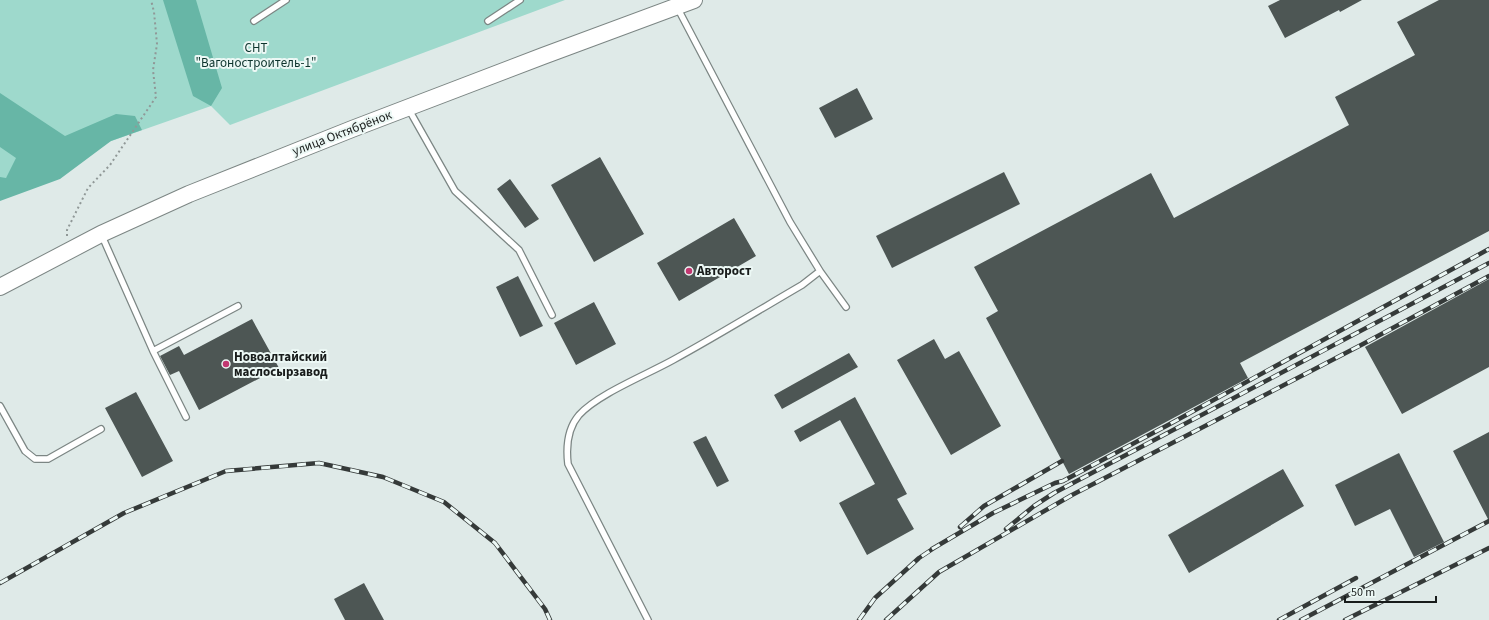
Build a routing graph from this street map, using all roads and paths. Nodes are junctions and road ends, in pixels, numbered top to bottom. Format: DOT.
graph roads {
  1 [pos="151,0"];
  2 [pos="286,0"];
  3 [pos="520,0"];
  4 [pos="694,0"];
  5 [pos="677,7"];
  6 [pos="254,21"];
  7 [pos="488,21"];
  8 [pos="408,108"];
  9 [pos="101,234"];
  10 [pos="69,251"];
  11 [pos="820,271"];
  12 [pos="0,287"];
  13 [pos="238,306"];
  14 [pos="846,307"];
  15 [pos="552,315"];
  16 [pos="153,351"];
  17 [pos="0,406"];
  18 [pos="186,417"];
  19 [pos="101,429"];
  20 [pos="648,620"];
  1 -- 10 [label="path"];
  2 -- 6 [label="lane"];
  3 -- 7 [label="lane"];
  4 -- 5 [label="street, улица Октябрёнок"];
  5 -- 8 [label="street, улица Октябрёнок"];
  5 -- 11 [label="lane"];
  8 -- 9 [label="street, улица Октябрёнок"];
  8 -- 15 [label="lane"];
  9 -- 10 [label="street, улица Октябрёнок"];
  9 -- 16 [label="lane"];
  10 -- 12 [label="street, улица Октябрёнок"];
  11 -- 14 [label="lane"];
  11 -- 20 [label="lane"];
  13 -- 16 [label="lane"];
  16 -- 18 [label="lane"];
  17 -- 19 [label="lane"];
}
